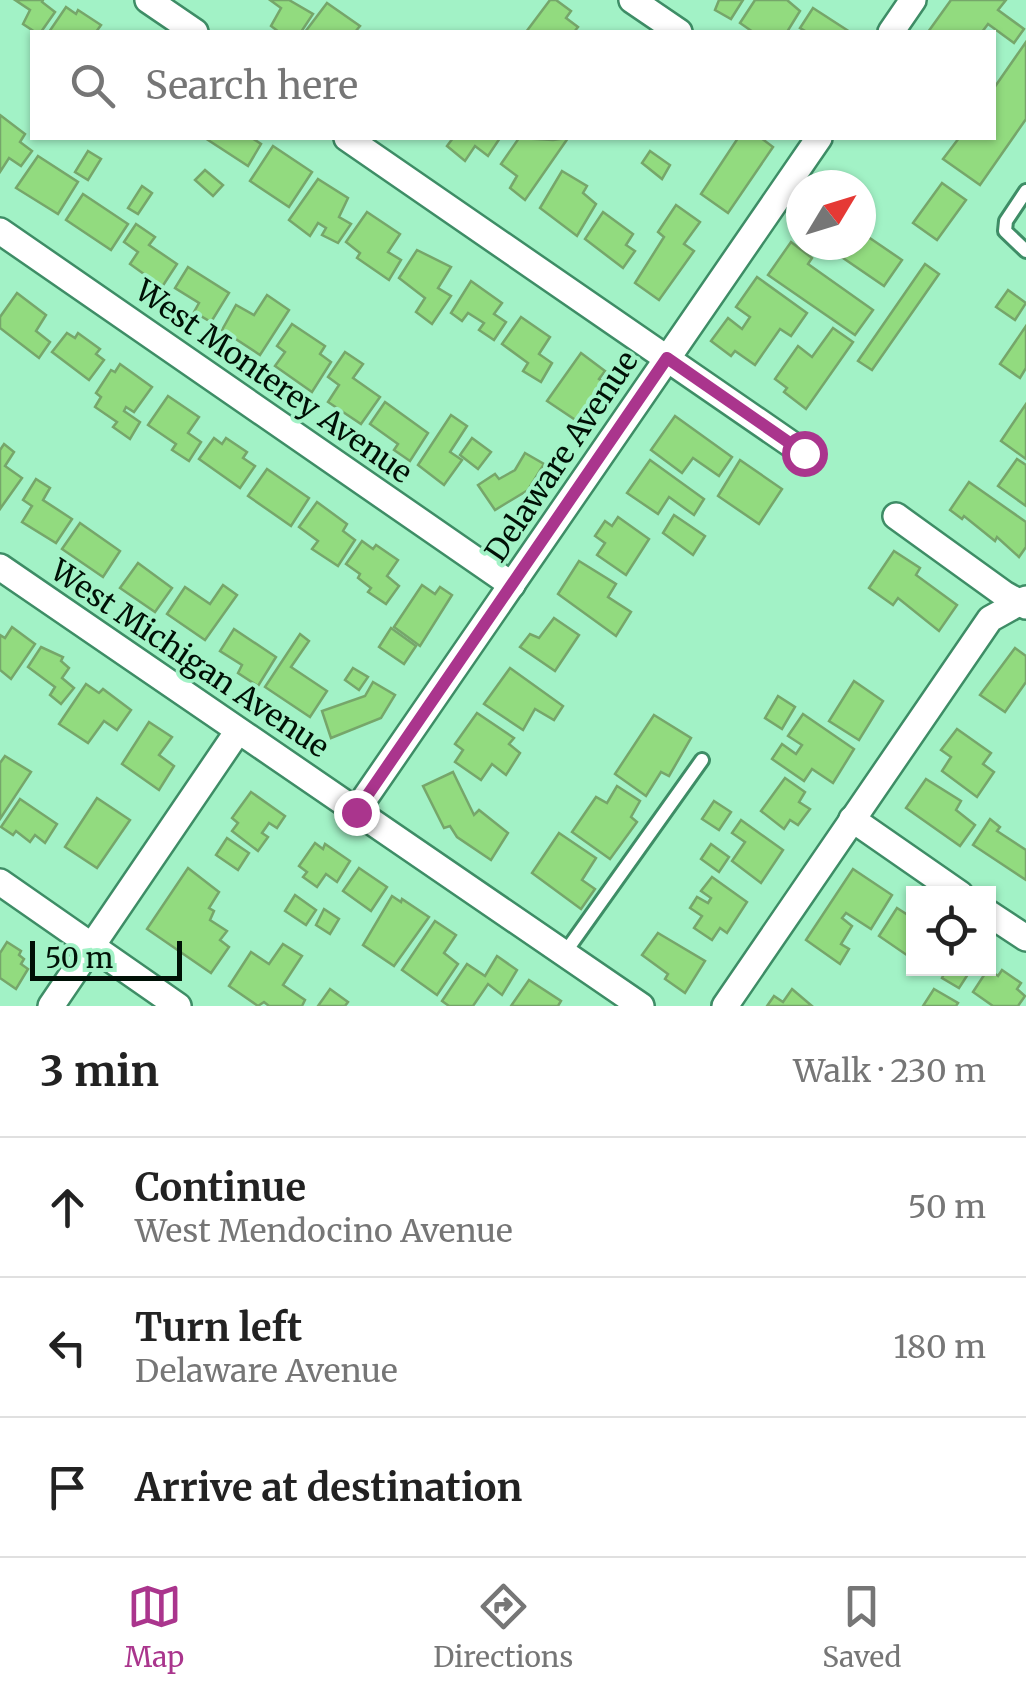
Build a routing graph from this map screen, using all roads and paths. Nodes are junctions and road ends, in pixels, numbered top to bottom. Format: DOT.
graph roads {
  1 [pos="148,0"];
  2 [pos="632,0"];
  3 [pos="913,0"];
  4 [pos="192,30"];
  5 [pos="676,30"];
  6 [pos="892,30"];
  7 [pos="350,140"];
  8 [pos="818,140"];
  9 [pos="1026,191"];
  10 [pos="0,231"];
  11 [pos="1026,250"];
  12 [pos="667,358"];
  13 [pos="804,453"];
  14 [pos="896,516"];
  15 [pos="0,567"];
  16 [pos="512,585"];
  17 [pos="1024,602"];
  18 [pos="238,731"];
  19 [pos="702,760"];
  20 [pos="356,812"];
  21 [pos="852,820"];
  22 [pos="0,882"];
  23 [pos="948,886"];
  24 [pos="996,918"];
  25 [pos="1026,938"];
  26 [pos="92,947"];
  27 [pos="564,954"];
  28 [pos="51,1006"];
  29 [pos="178,1006"];
  30 [pos="641,1006"];
  31 [pos="725,1006"];
  1 -- 4 [label="street"];
  2 -- 5 [label="street"];
  3 -- 6 [label="street"];
  7 -- 12 [label="street"];
  8 -- 12 [label="street, Delaware Avenue"];
  9 -- 11 [label="lane"];
  10 -- 16 [label="street, West Monterey Avenue"];
  12 -- 13 [label="street"];
  12 -- 16 [label="street, Delaware Avenue"];
  14 -- 17 [label="street"];
  15 -- 18 [label="street, West Michigan Avenue"];
  16 -- 20 [label="street, Delaware Avenue"];
  17 -- 21 [label="street"];
  18 -- 20 [label="street, West Michigan Avenue"];
  18 -- 26 [label="street"];
  19 -- 27 [label="lane"];
  20 -- 27 [label="street, West Michigan Avenue"];
  21 -- 23 [label="street"];
  21 -- 31 [label="street"];
  22 -- 26 [label="street"];
  24 -- 25 [label="street"];
  26 -- 28 [label="street"];
  26 -- 29 [label="street"];
  27 -- 30 [label="street, West Michigan Avenue"];
}
